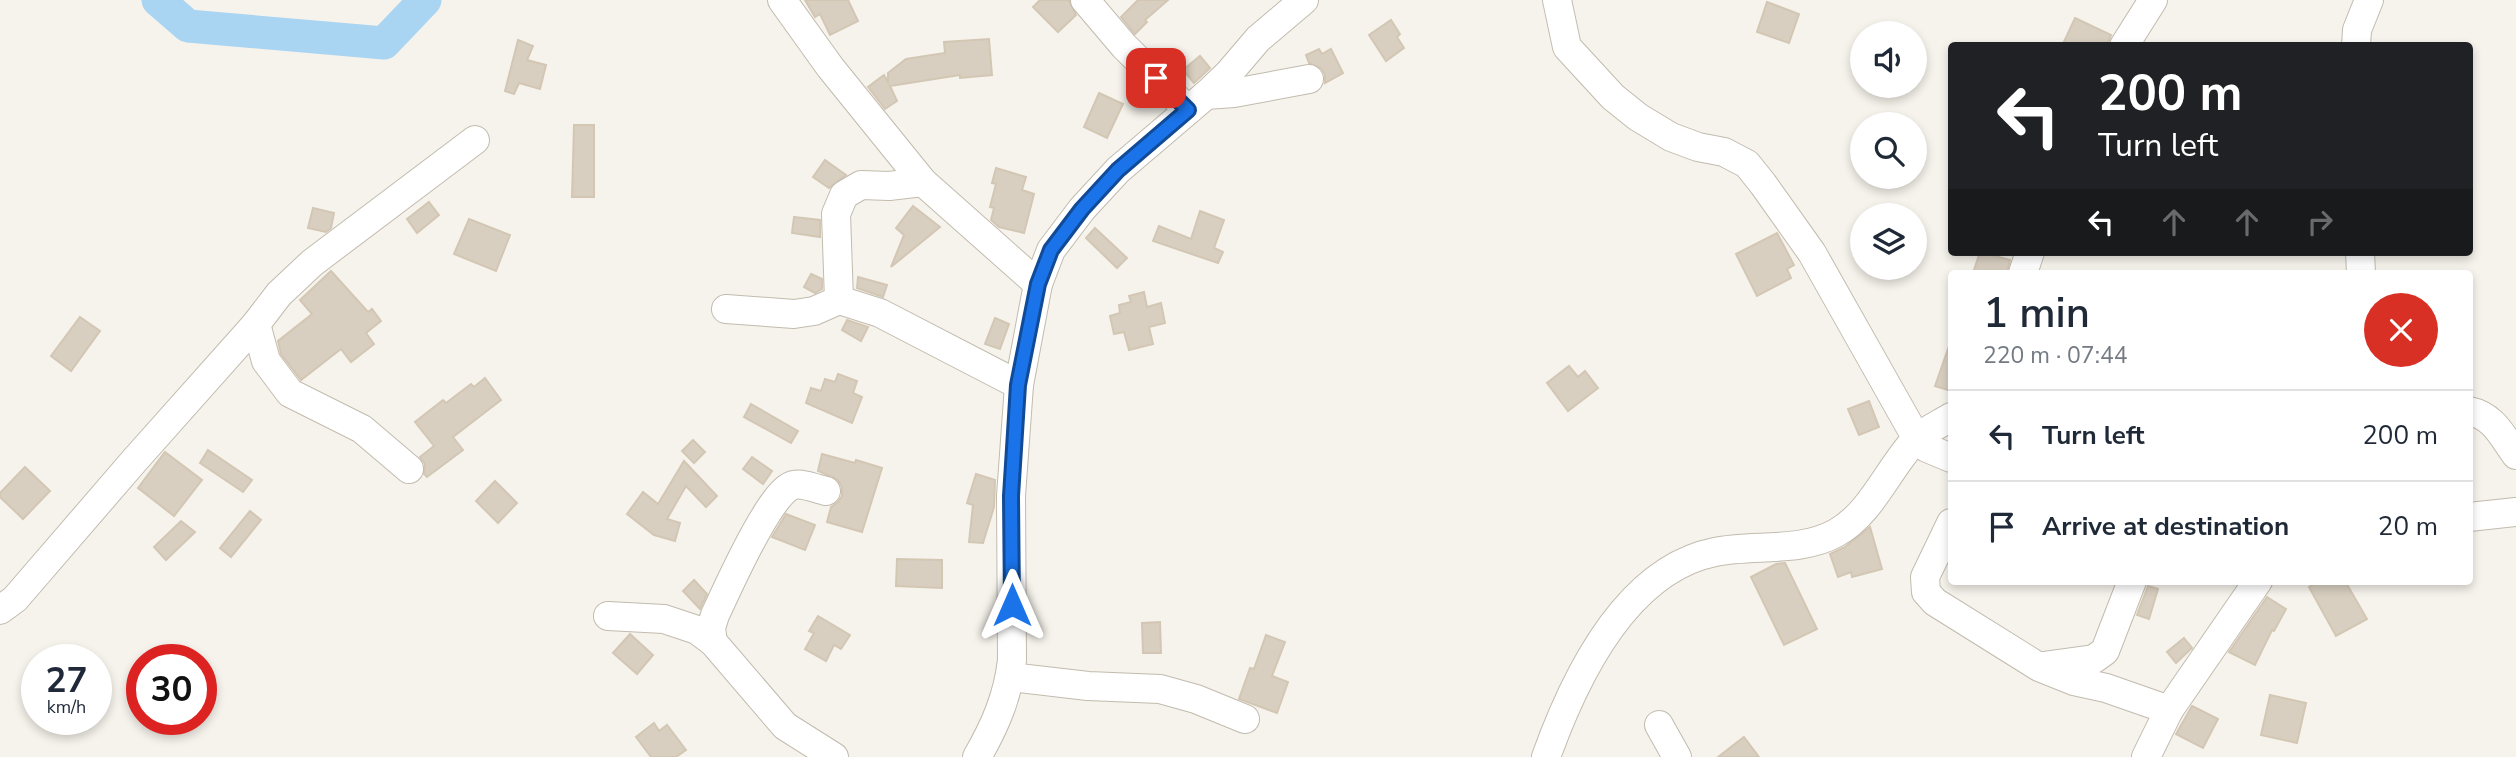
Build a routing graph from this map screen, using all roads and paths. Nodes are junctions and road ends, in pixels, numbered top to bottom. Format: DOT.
graph roads {
  1 [pos="782,0"];
  2 [pos="1085,0"];
  3 [pos="1304,0"];
  4 [pos="1557,0"];
  5 [pos="2153,0"];
  6 [pos="2369,0"];
  7 [pos="2127,42"];
  8 [pos="2356,42"];
  9 [pos="1309,79"];
  10 [pos="1197,102"];
  11 [pos="475,140"];
  12 [pos="923,182"];
  13 [pos="1038,284"];
  14 [pos="839,300"];
  15 [pos="726,309"];
  16 [pos="256,324"];
  17 [pos="1018,385"];
  18 [pos="2473,412"];
  19 [pos="1948,419"];
  20 [pos="1917,439"];
  21 [pos="2516,456"];
  22 [pos="1948,457"];
  23 [pos="409,469"];
  24 [pos="826,491"];
  25 [pos="2516,512"];
  26 [pos="2473,517"];
  27 [pos="1948,529"];
  28 [pos="2130,585"];
  29 [pos="2254,585"];
  30 [pos="0,610"];
  31 [pos="608,616"];
  32 [pos="713,642"];
  33 [pos="2039,667"];
  34 [pos="1010,677"];
  35 [pos="2169,709"];
  36 [pos="1245,719"];
  37 [pos="1659,725"];
  38 [pos="982,756"];
  39 [pos="834,757"];
  40 [pos="1546,757"];
  41 [pos="1677,757"];
  42 [pos="2146,757"];
  1 -- 12 [label="street"];
  2 -- 10 [label="street"];
  3 -- 10 [label="street"];
  4 -- 20 [label="street"];
  5 -- 7 [label="street"];
  6 -- 8 [label="street"];
  9 -- 10 [label="street"];
  10 -- 13 [label="street"];
  11 -- 16 [label="street"];
  12 -- 13 [label="street"];
  12 -- 14 [label="street"];
  13 -- 17 [label="street"];
  14 -- 15 [label="street"];
  14 -- 17 [label="street"];
  16 -- 23 [label="street"];
  16 -- 30 [label="street"];
  17 -- 34 [label="street"];
  18 -- 21 [label="street"];
  19 -- 20 [label="street"];
  20 -- 22 [label="street"];
  20 -- 40 [label="street"];
  24 -- 32 [label="street"];
  25 -- 26 [label="street"];
  27 -- 33 [label="street"];
  28 -- 33 [label="street"];
  29 -- 35 [label="street"];
  31 -- 32 [label="street"];
  32 -- 39 [label="street"];
  33 -- 35 [label="street"];
  34 -- 36 [label="street"];
  34 -- 38 [label="street"];
  35 -- 42 [label="street"];
  37 -- 41 [label="street"];
}
